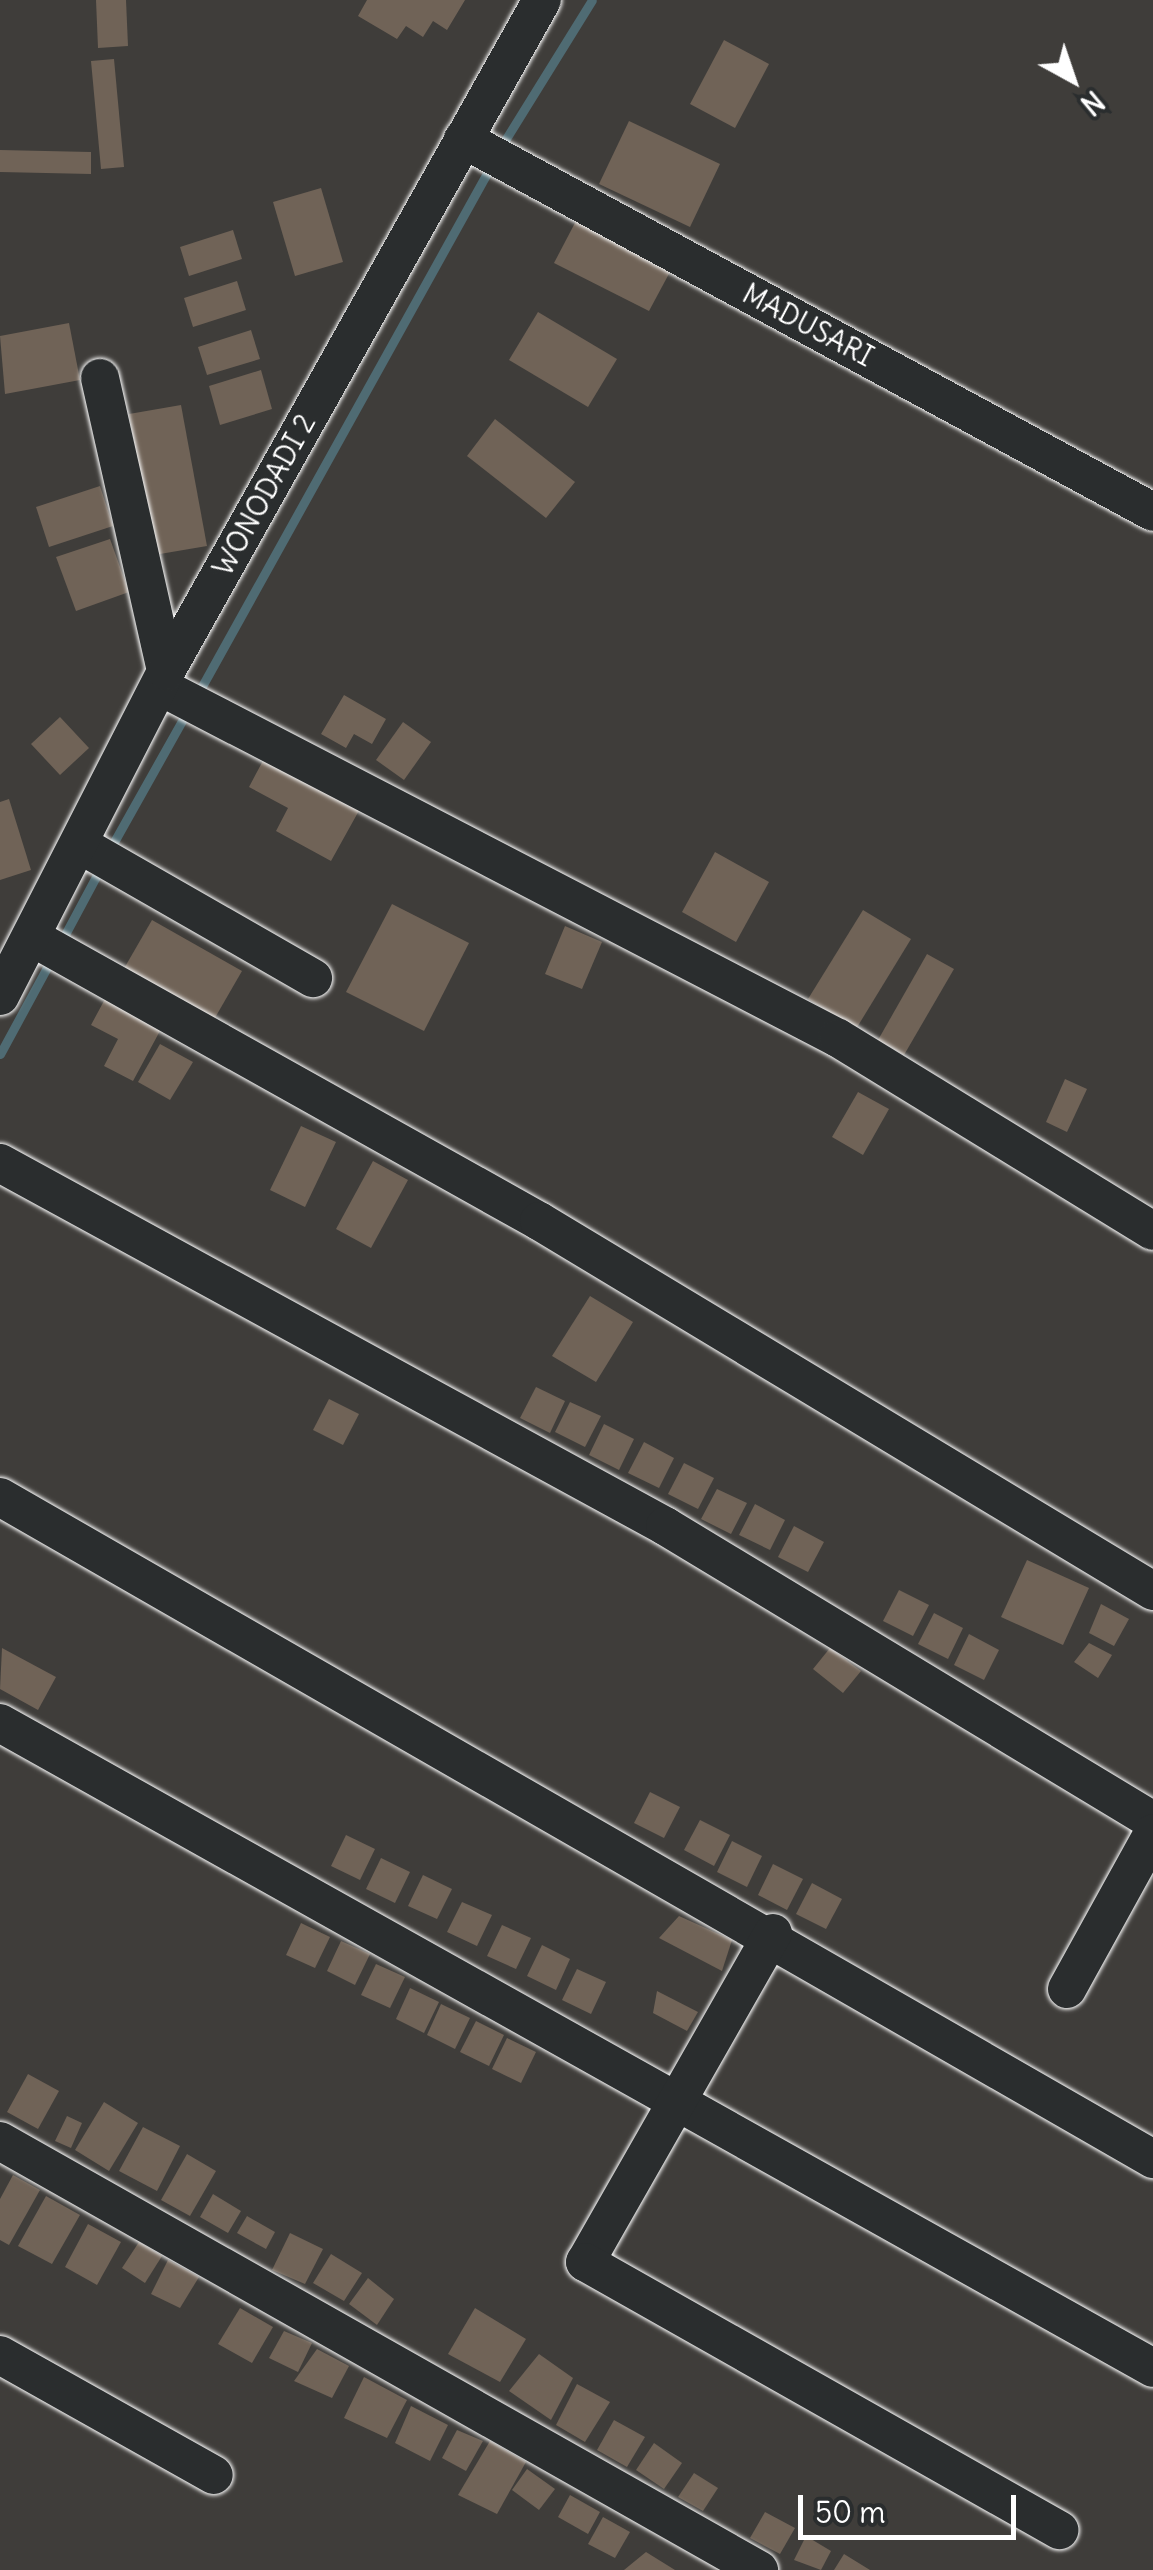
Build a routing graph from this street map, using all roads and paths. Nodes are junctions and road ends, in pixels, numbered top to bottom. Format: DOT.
graph roads {
  1 [pos="542,0"];
  2 [pos="466,140"];
  3 [pos="100,378"];
  4 [pos="1153,512"];
  5 [pos="177,690"];
  6 [pos="99,856"];
  7 [pos="50,949"];
  8 [pos="312,978"];
  9 [pos="0,996"];
  10 [pos="0,1164"];
  11 [pos="1153,1231"];
  12 [pos="0,1497"];
  13 [pos="1153,1591"];
  14 [pos="0,1723"];
  15 [pos="1153,1820"];
  16 [pos="1153,1833"];
  17 [pos="773,1933"];
  18 [pos="1067,1989"];
  19 [pos="674,2108"];
  20 [pos="0,2141"];
  21 [pos="1153,2159"];
  22 [pos="0,2355"];
  23 [pos="1153,2368"];
  24 [pos="214,2476"];
  25 [pos="1060,2530"];
  26 [pos="759,2570"];
  1 -- 2 [label="street, WONODADI 2"];
  2 -- 4 [label="street, MADUSARI"];
  2 -- 5 [label="street, WONODADI 2"];
  3 -- 5 [label="street"];
  5 -- 6 [label="street, WONODADI 2"];
  5 -- 11 [label="street"];
  6 -- 7 [label="street, WONODADI 2"];
  6 -- 8 [label="street"];
  7 -- 9 [label="street, WONODADI 2"];
  7 -- 13 [label="street"];
  10 -- 15 [label="street"];
  12 -- 17 [label="street"];
  14 -- 19 [label="street"];
  16 -- 18 [label="street"];
  17 -- 19 [label="street"];
  17 -- 21 [label="street"];
  19 -- 23 [label="street"];
  19 -- 25 [label="street"];
  20 -- 26 [label="street"];
  22 -- 24 [label="street"];
}
